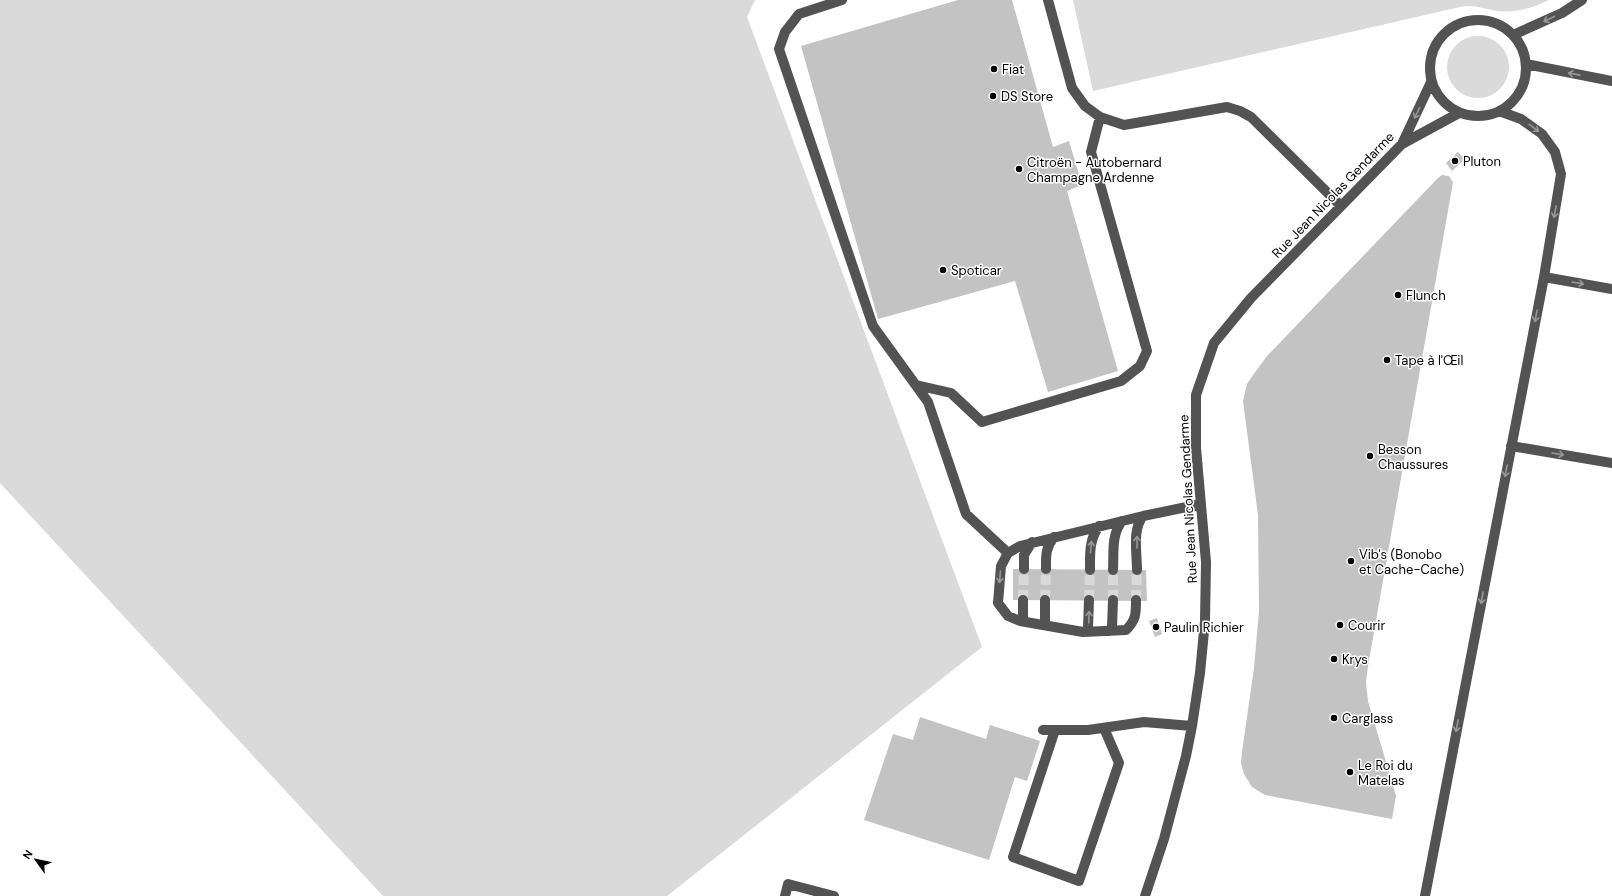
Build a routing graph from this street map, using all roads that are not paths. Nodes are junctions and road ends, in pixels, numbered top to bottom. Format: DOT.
graph roads {
  1 [pos="842,0"];
  2 [pos="1048,0"];
  3 [pos="1582,0"];
  4 [pos="1513,35"];
  5 [pos="1526,64"];
  6 [pos="1612,81"];
  7 [pos="1431,82"];
  8 [pos="1499,111"];
  9 [pos="1459,113"];
  10 [pos="1100,117"];
  11 [pos="1402,144"];
  12 [pos="1342,206"];
  13 [pos="1544,277"];
  14 [pos="1612,289"];
  15 [pos="916,385"];
  16 [pos="1511,446"];
  17 [pos="1612,463"];
  18 [pos="1201,504"];
  19 [pos="1143,516"];
  20 [pos="1122,521"];
  21 [pos="1099,526"];
  22 [pos="1054,537"];
  23 [pos="1032,542"];
  24 [pos="1008,553"];
  25 [pos="1024,570"];
  26 [pos="1046,570"];
  27 [pos="1090,570"];
  28 [pos="1113,570"];
  29 [pos="1137,570"];
  30 [pos="1023,600"];
  31 [pos="1045,600"];
  32 [pos="1089,600"];
  33 [pos="1113,600"];
  34 [pos="1136,600"];
  35 [pos="1020,621"];
  36 [pos="1042,625"];
  37 [pos="1109,631"];
  38 [pos="1086,632"];
  39 [pos="1192,726"];
  40 [pos="1104,728"];
  41 [pos="1043,730"];
  42 [pos="1055,730"];
  43 [pos="785,896"];
  44 [pos="834,896"];
  45 [pos="1145,896"];
  46 [pos="1425,896"];
  1 -- 15 [label="street"];
  2 -- 10 [label="street"];
  3 -- 4 [label="street, one-way"];
  4 -- 5 [label="street"];
  4 -- 7 [label="street"];
  6 -- 5 [label="street, one-way"];
  5 -- 8 [label="street"];
  7 -- 9 [label="street"];
  7 -- 11 [label="street, Rue Jean Nicolas Gendarme, one-way"];
  8 -- 9 [label="street"];
  8 -- 13 [label="street, one-way"];
  9 -- 11 [label="street"];
  10 -- 12 [label="street"];
  10 -- 15 [label="street"];
  11 -- 12 [label="street, Rue Jean Nicolas Gendarme"];
  12 -- 18 [label="street, Rue Jean Nicolas Gendarme"];
  13 -- 14 [label="street, one-way"];
  13 -- 16 [label="street, one-way"];
  15 -- 24 [label="street"];
  16 -- 17 [label="street, one-way"];
  16 -- 46 [label="street, one-way"];
  18 -- 19 [label="street"];
  18 -- 39 [label="street, Rue Jean Nicolas Gendarme"];
  19 -- 20 [label="street"];
  29 -- 19 [label="street, one-way"];
  20 -- 21 [label="street"];
  20 -- 28 [label="street"];
  21 -- 22 [label="street"];
  27 -- 21 [label="street, one-way"];
  22 -- 23 [label="street"];
  22 -- 26 [label="street"];
  23 -- 24 [label="street"];
  23 -- 25 [label="street"];
  24 -- 35 [label="street, one-way"];
  30 -- 35 [label="street"];
  31 -- 36 [label="street"];
  38 -- 32 [label="street, one-way"];
  33 -- 37 [label="street"];
  34 -- 37 [label="street"];
  35 -- 36 [label="street"];
  36 -- 38 [label="street"];
  37 -- 38 [label="street"];
  39 -- 40 [label="street"];
  39 -- 45 [label="street, Rue Jean Nicolas Gendarme"];
  40 -- 42 [label="street"];
  40 -- 42 [label="street"];
  41 -- 42 [label="street"];
  43 -- 44 [label="street"];
}
